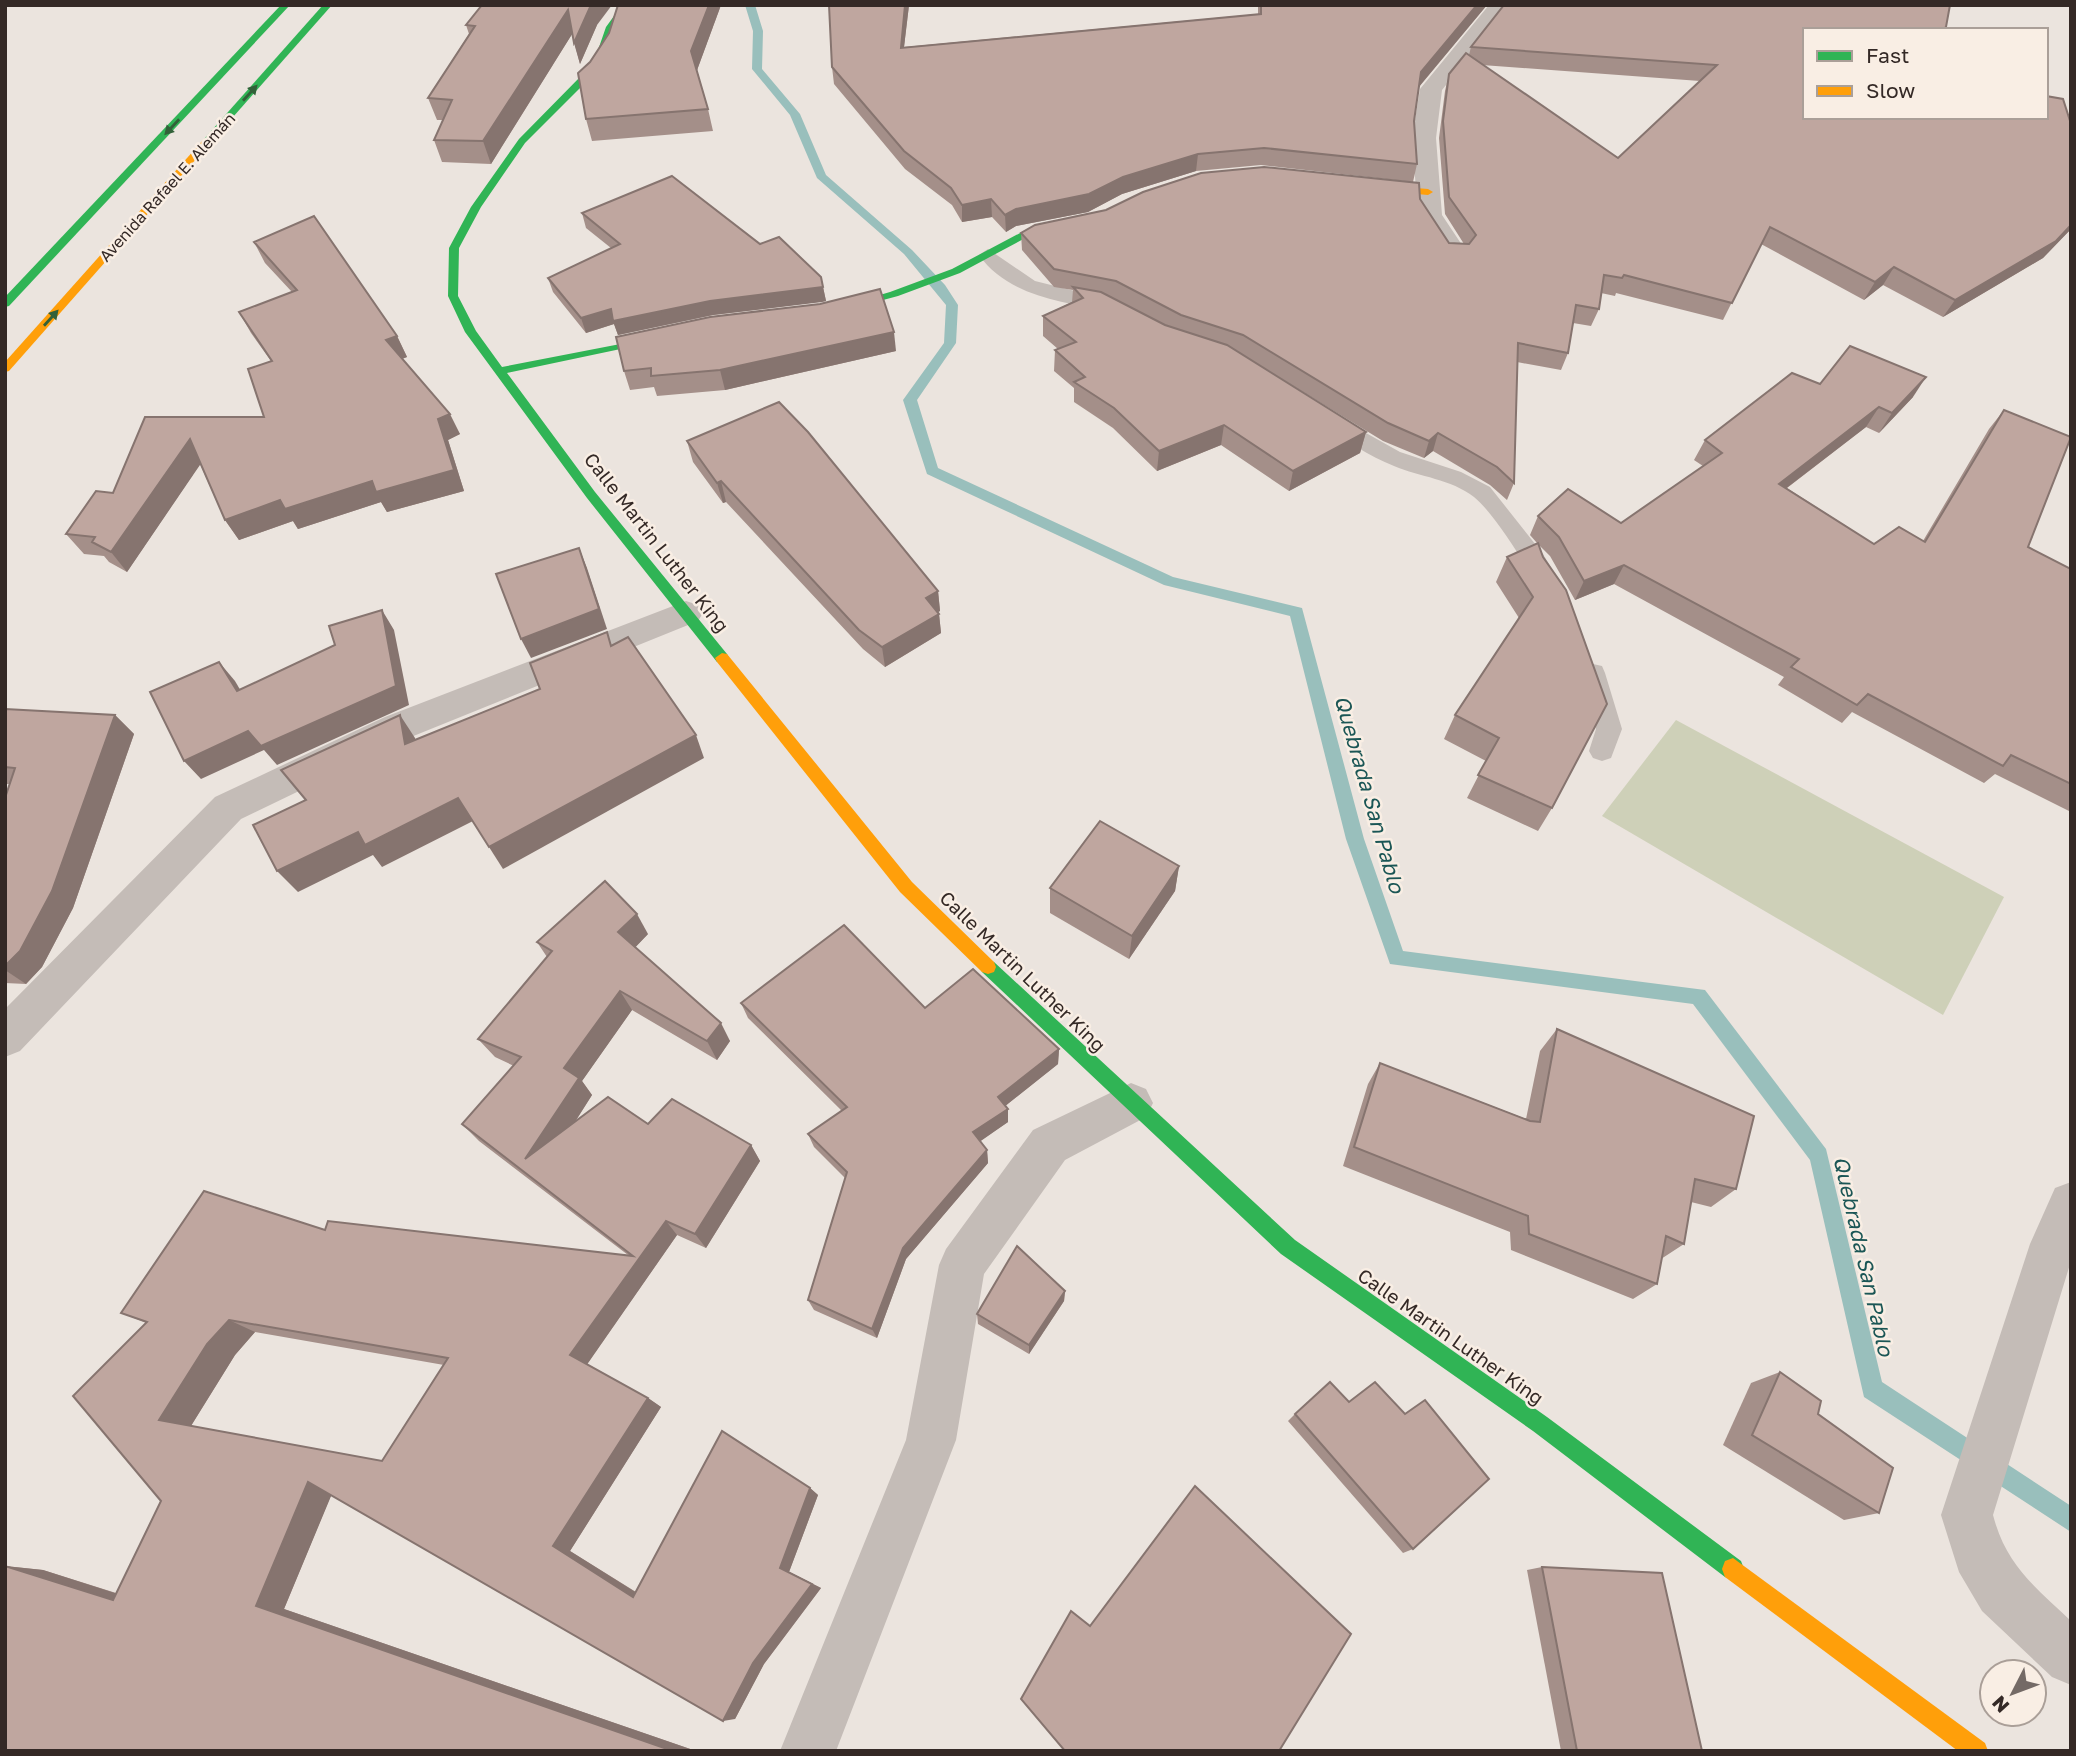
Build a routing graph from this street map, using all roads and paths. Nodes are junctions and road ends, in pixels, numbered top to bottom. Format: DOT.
graph roads {
  1 [pos="286,5"];
  2 [pos="328,5"];
  3 [pos="626,5"];
  4 [pos="1500,5"];
  5 [pos="1353,186"];
  6 [pos="1428,192"];
  7 [pos="1084,222"];
  8 [pos="1455,254"];
  9 [pos="988,255"];
  10 [pos="5,304"];
  11 [pos="810,314"];
  12 [pos="1127,314"];
  13 [pos="687,332"];
  14 [pos="5,369"];
  15 [pos="499,371"];
  16 [pos="1309,407"];
  17 [pos="1554,591"];
  18 [pos="686,613"];
  19 [pos="1585,650"];
  20 [pos="1602,751"];
  21 [pos="5,1038"];
  22 [pos="1131,1103"];
  23 [pos="2071,1203"];
  24 [pos="2071,1658"];
  25 [pos="808,1751"];
  26 [pos="1977,1751"];
  1 -- 10 [label="street, Avenida Rafael E. Alemán, one-way"];
  14 -- 2 [label="street, Avenida Rafael E. Alemán, one-way"];
  3 -- 15 [label="street, Calle Martin Luther King"];
  4 -- 6 [label="street"];
  5 -- 6 [label="street"];
  6 -- 8 [label="street"];
  7 -- 9 [label="street"];
  9 -- 11 [label="street"];
  9 -- 12 [label="lane"];
  13 -- 15 [label="street"];
  15 -- 18 [label="street, Calle Martin Luther King"];
  16 -- 17 [label="lane"];
  18 -- 21 [label="street"];
  18 -- 22 [label="street, Calle Martin Luther King"];
  19 -- 20 [label="lane"];
  22 -- 25 [label="street"];
  22 -- 26 [label="street, Calle Martin Luther King"];
  23 -- 24 [label="street"];
}
